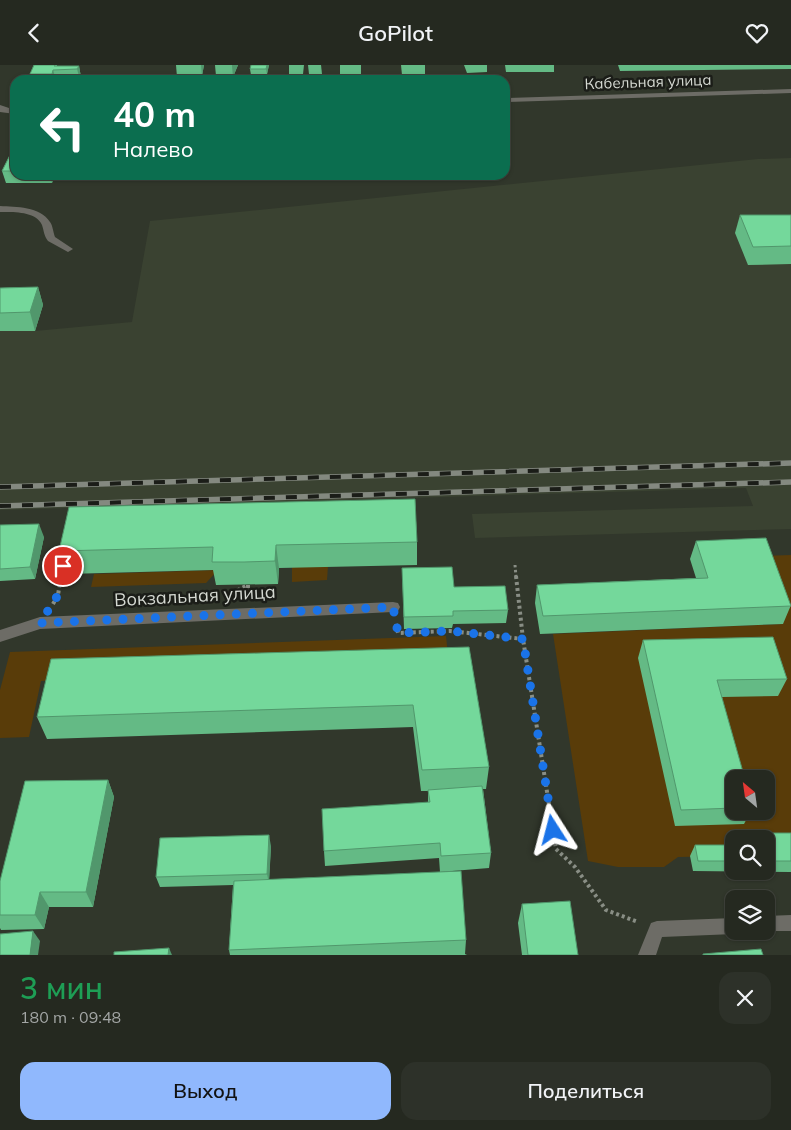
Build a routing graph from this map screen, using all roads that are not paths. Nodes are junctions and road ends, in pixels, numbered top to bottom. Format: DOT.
graph roads {
  1 [pos="791,91"];
  2 [pos="510,101"];
  3 [pos="0,209"];
  4 [pos="68,249"];
  5 [pos="393,607"];
  6 [pos="0,636"];
  7 [pos="791,923"];
  8 [pos="775,924"];
  9 [pos="725,926"];
  10 [pos="647,955"];
  1 -- 2 [label="street, Кабельная улица"];
  3 -- 4 [label="street"];
  5 -- 6 [label="street, Вокзальная улица"];
  7 -- 8 [label="street"];
  9 -- 10 [label="street"];
}
